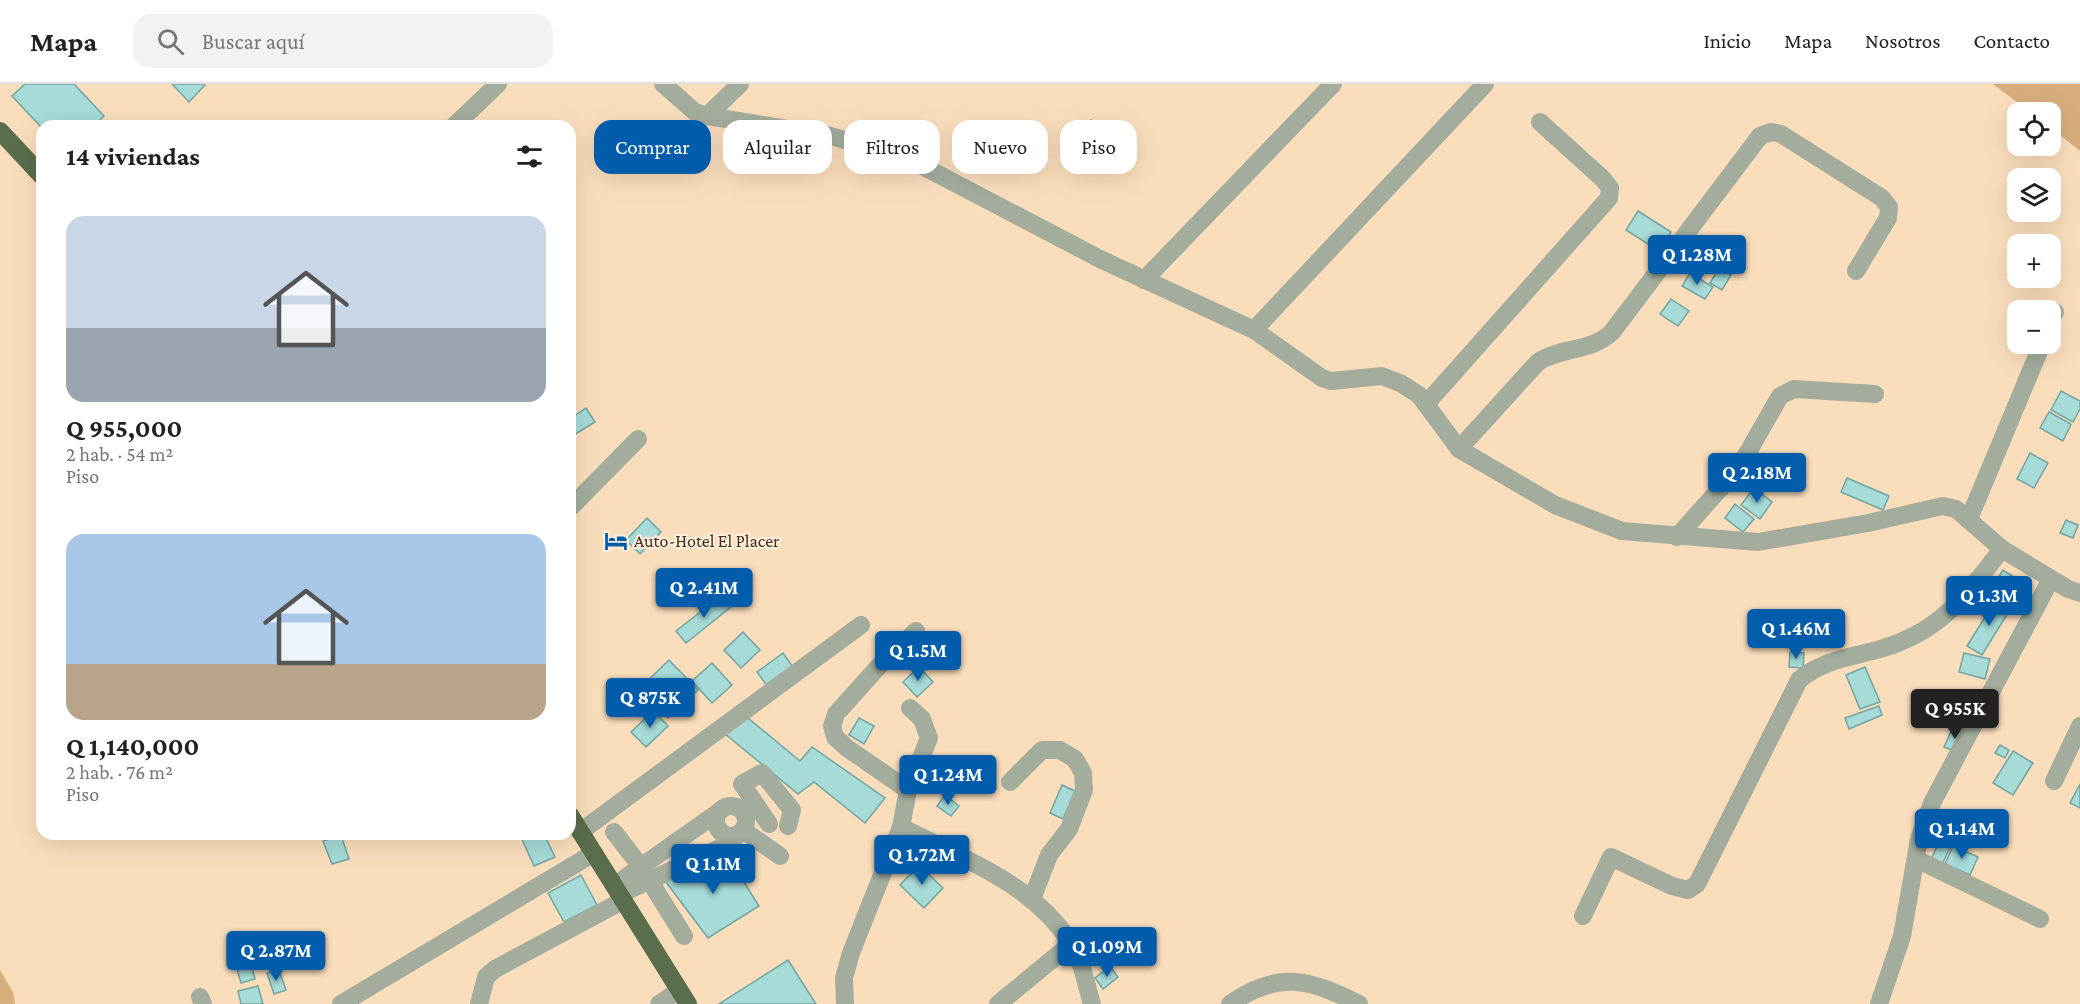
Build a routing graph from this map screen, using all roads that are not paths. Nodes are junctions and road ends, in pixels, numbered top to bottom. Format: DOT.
graph roads {
  1 [pos="498,84"];
  2 [pos="663,84"];
  3 [pos="740,84"];
  4 [pos="1334,84"];
  5 [pos="1485,84"];
  6 [pos="707,116"];
  7 [pos="460,120"];
  8 [pos="1540,122"];
  9 [pos="0,131"];
  10 [pos="36,170"];
  11 [pos="1856,271"];
  12 [pos="1144,280"];
  13 [pos="1254,330"];
  14 [pos="2038,354"];
  15 [pos="1875,394"];
  16 [pos="1426,404"];
  17 [pos="638,439"];
  18 [pos="1459,449"];
  19 [pos="576,502"];
  20 [pos="1969,519"];
  21 [pos="1677,537"];
  22 [pos="2002,549"];
  23 [pos="2050,579"];
  24 [pos="2080,592"];
  25 [pos="861,625"];
  26 [pos="916,631"];
  27 [pos="910,708"];
  28 [pos="2080,726"];
  29 [pos="2054,781"];
  30 [pos="1010,782"];
  31 [pos="908,790"];
  32 [pos="798,794"];
  33 [pos="720,811"];
  34 [pos="769,824"];
  35 [pos="576,825"];
  36 [pos="788,826"];
  37 [pos="901,827"];
  38 [pos="743,828"];
  39 [pos="580,832"];
  40 [pos="614,832"];
  41 [pos="594,853"];
  42 [pos="780,856"];
  43 [pos="1916,859"];
  44 [pos="645,874"];
  45 [pos="620,893"];
  46 [pos="1032,899"];
  47 [pos="1583,916"];
  48 [pos="2040,919"];
  49 [pos="684,936"];
  50 [pos="1071,944"];
  51 [pos="683,997"];
  52 [pos="341,1004"];
  53 [pos="479,1004"];
  54 [pos="659,1004"];
  55 [pos="845,1004"];
  56 [pos="998,1004"];
  57 [pos="1092,1004"];
  58 [pos="1230,1004"];
  59 [pos="1359,1004"];
  60 [pos="1879,1004"];
  1 -- 7 [label="street"];
  2 -- 6 [label="street"];
  3 -- 6 [label="street"];
  4 -- 12 [label="street"];
  5 -- 13 [label="street"];
  6 -- 12 [label="street"];
  8 -- 16 [label="street"];
  9 -- 10 [label="highway"];
  11 -- 18 [label="street"];
  12 -- 13 [label="street"];
  13 -- 16 [label="street"];
  14 -- 20 [label="street"];
  15 -- 21 [label="street"];
  16 -- 18 [label="street"];
  17 -- 19 [label="street"];
  18 -- 21 [label="street"];
  20 -- 21 [label="street"];
  20 -- 22 [label="street"];
  22 -- 23 [label="street"];
  22 -- 47 [label="street"];
  23 -- 24 [label="street"];
  23 -- 43 [label="street"];
  25 -- 39 [label="street"];
  26 -- 31 [label="street"];
  27 -- 31 [label="street"];
  28 -- 29 [label="street"];
  30 -- 46 [label="street"];
  31 -- 37 [label="street"];
  32 -- 36 [label="street"];
  33 -- 38 [label="street"];
  33 -- 38 [label="street"];
  33 -- 44 [label="street"];
  34 -- 36 [label="street"];
  34 -- 36 [label="street"];
  34 -- 38 [label="street"];
  35 -- 39 [label="highway"];
  37 -- 46 [label="street"];
  37 -- 55 [label="street"];
  38 -- 42 [label="street"];
  38 -- 44 [label="street"];
  39 -- 41 [label="highway"];
  40 -- 44 [label="street"];
  41 -- 45 [label="highway"];
  41 -- 52 [label="street"];
  43 -- 48 [label="street"];
  43 -- 60 [label="street"];
  44 -- 45 [label="street"];
  44 -- 49 [label="street"];
  45 -- 51 [label="highway"];
  45 -- 53 [label="street"];
  46 -- 50 [label="street"];
  50 -- 56 [label="street"];
  50 -- 57 [label="street"];
  51 -- 54 [label="street"];
  58 -- 59 [label="street"];
}
